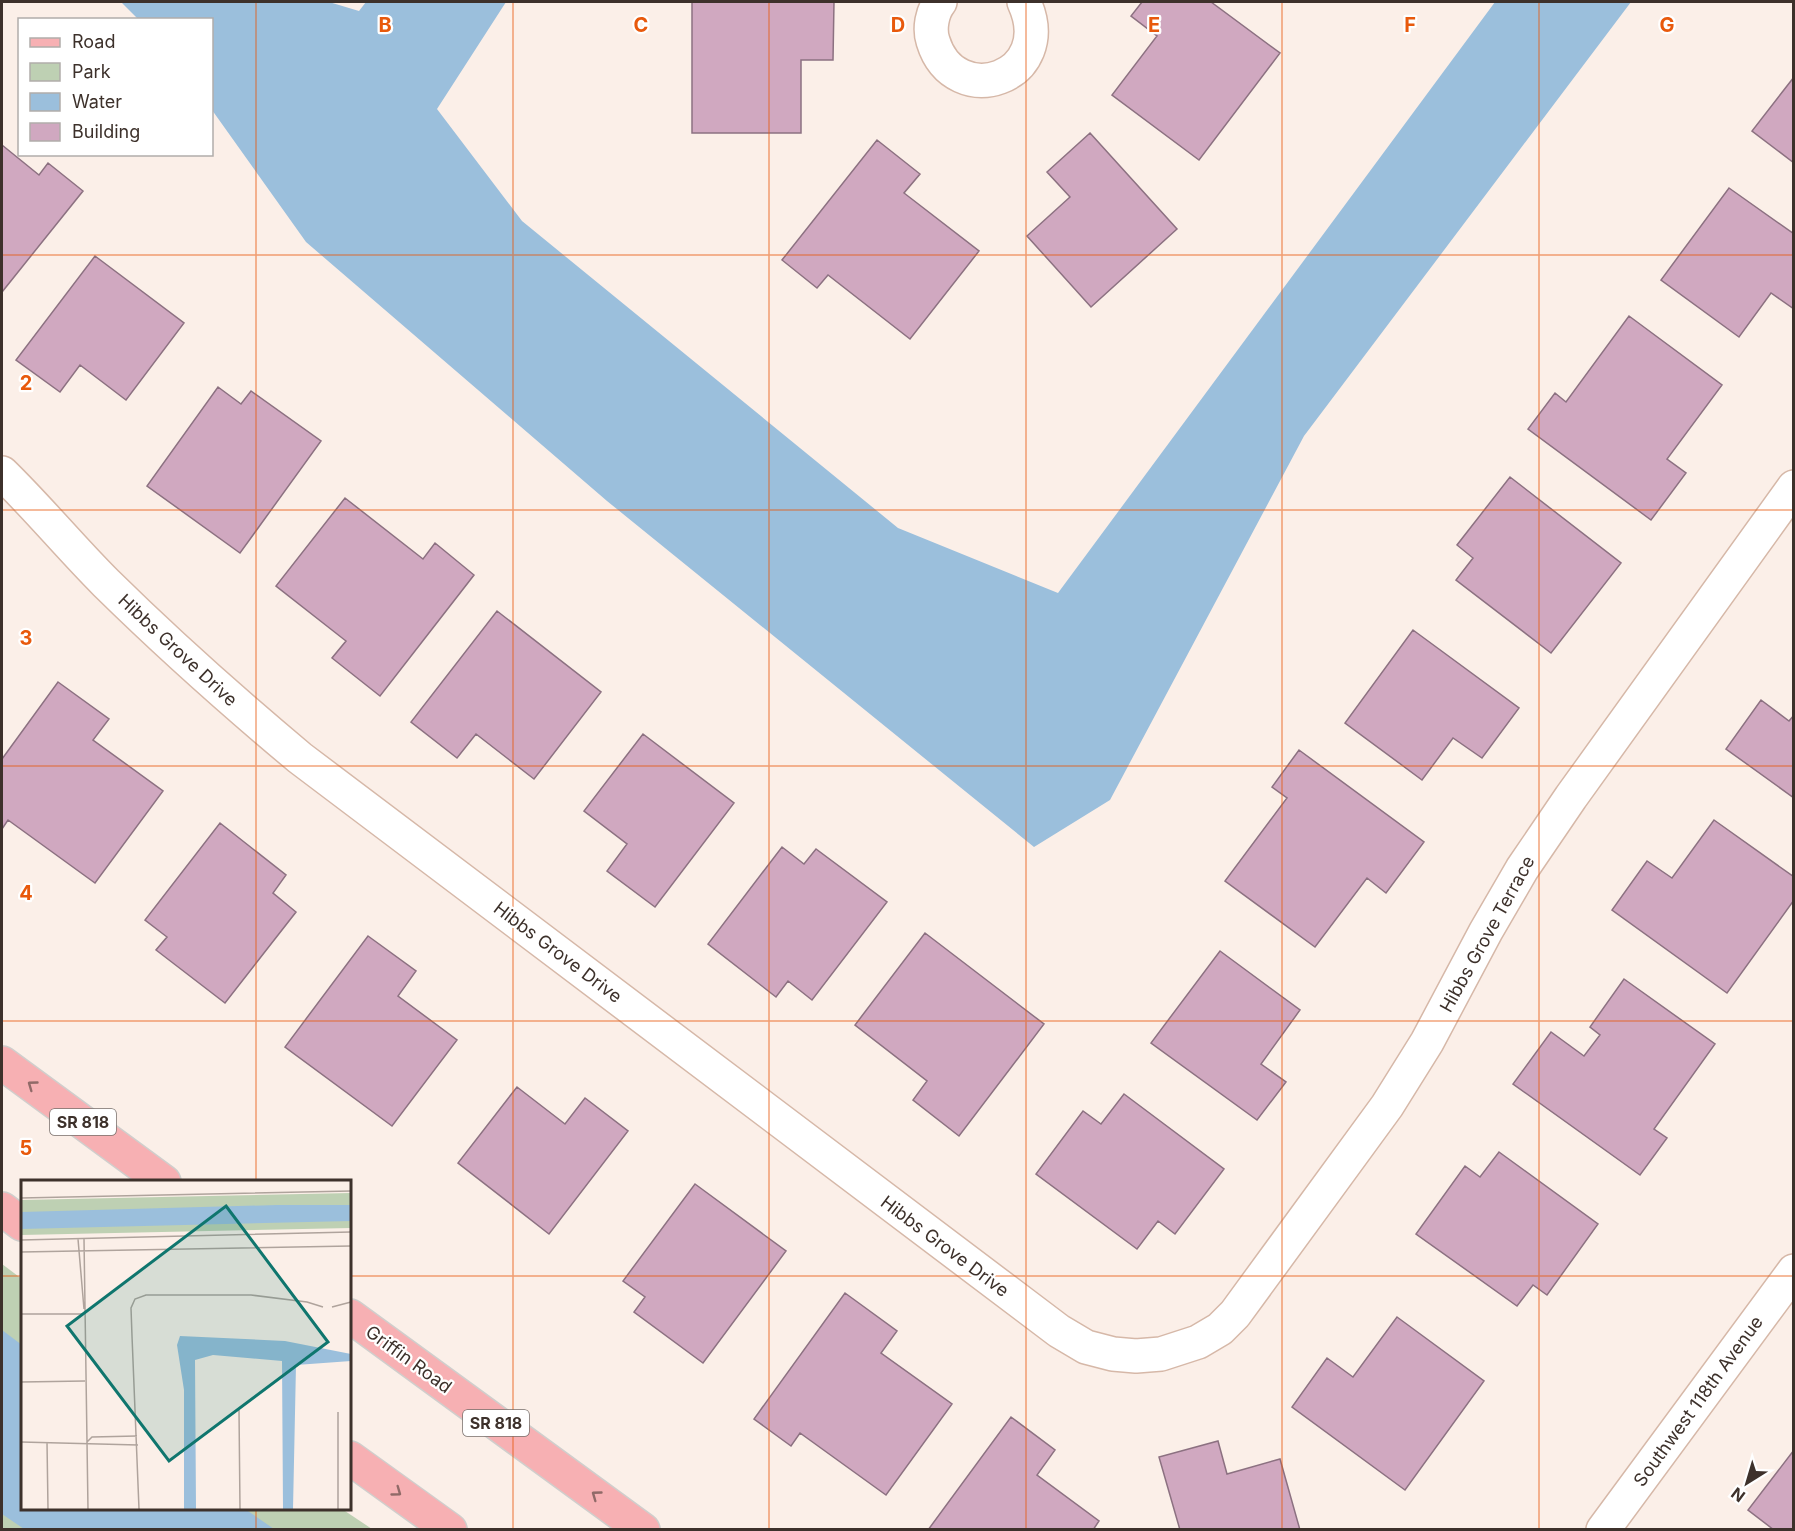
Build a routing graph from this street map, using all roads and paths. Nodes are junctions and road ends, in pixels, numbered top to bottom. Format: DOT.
graph roads {
  1 [pos="940,2"];
  2 [pos="1024,2"];
  3 [pos="2,473"];
  4 [pos="1794,487"];
  5 [pos="2,1063"];
  6 [pos="161,1180"];
  7 [pos="2,1209"];
  8 [pos="21,1223"];
  9 [pos="1794,1271"];
  10 [pos="351,1317"];
  11 [pos="1161,1354"];
  12 [pos="351,1459"];
  13 [pos="1608,1528"];
  14 [pos="450,1530"];
  15 [pos="643,1530"];
  1 -- 2 [label="street"];
  3 -- 11 [label="street, Hibbs Grove Drive"];
  4 -- 11 [label="street, Hibbs Grove Terrace"];
  6 -- 5 [label="main road, SR 818, one-way"];
  7 -- 8 [label="main road"];
  9 -- 13 [label="street, Southwest 118th Avenue"];
  15 -- 10 [label="main road, Griffin Road / SR 818, one-way"];
  12 -- 14 [label="main road, one-way"];
}
